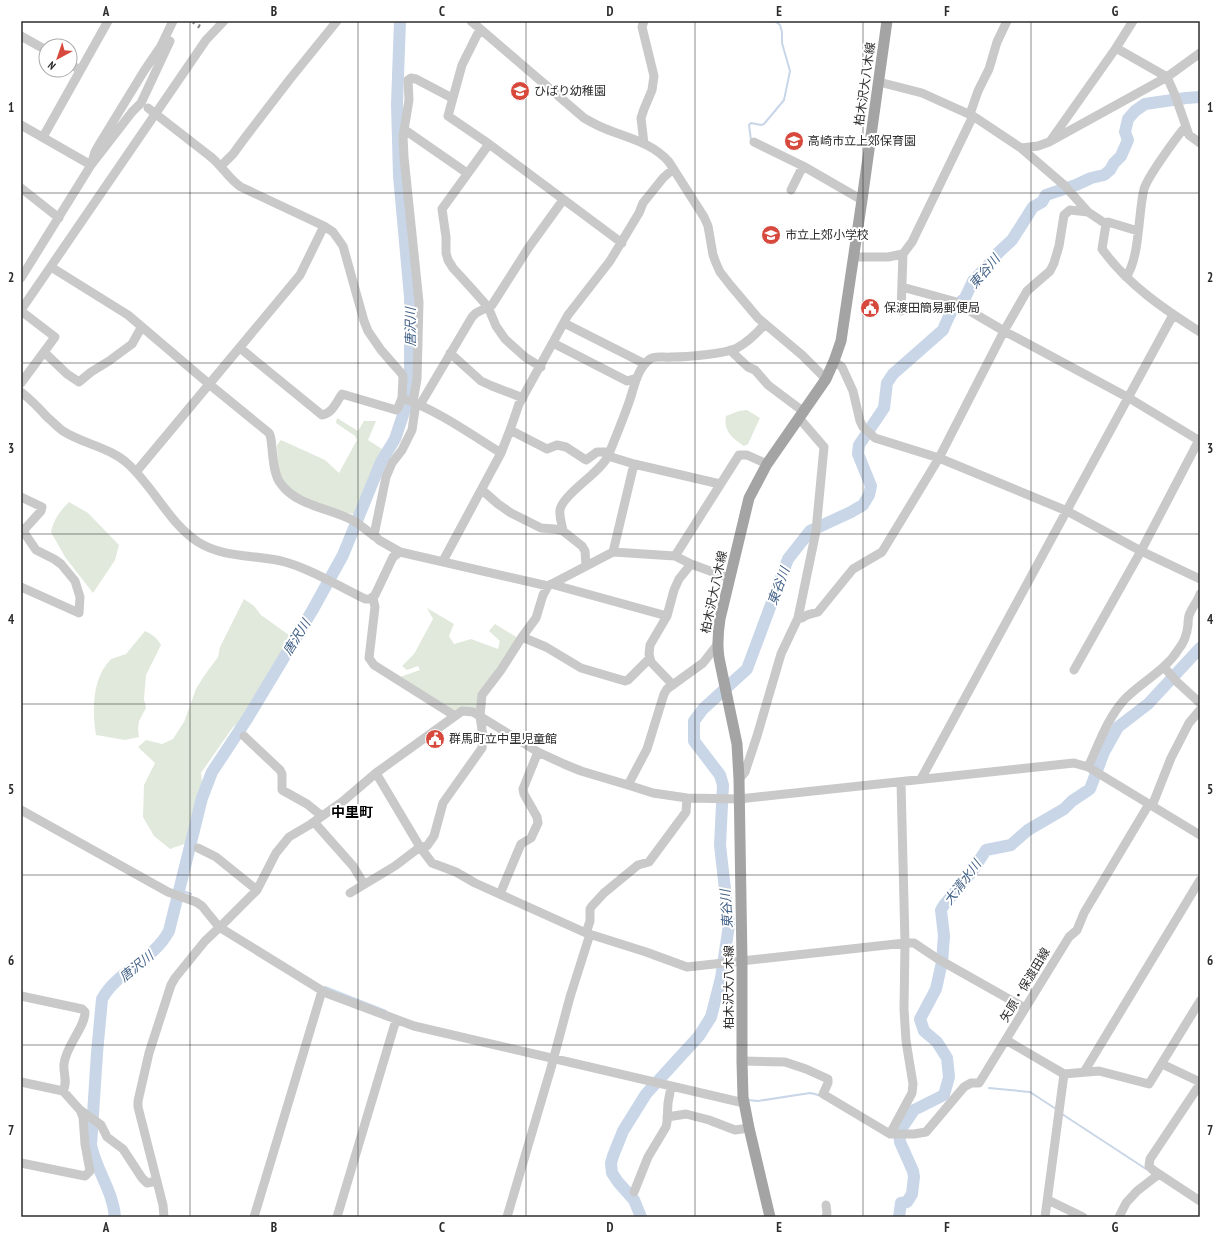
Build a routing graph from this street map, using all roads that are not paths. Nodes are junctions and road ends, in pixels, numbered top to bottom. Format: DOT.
graph roads {
  1 [pos="108,21"];
  2 [pos="173,21"];
  3 [pos="179,21"];
  4 [pos="224,21"];
  5 [pos="337,21"];
  6 [pos="471,21"];
  7 [pos="644,21"];
  8 [pos="887,21"];
  9 [pos="1007,21"];
  10 [pos="1133,21"];
  11 [pos="480,29"];
  12 [pos="21,36"];
  13 [pos="38,46"];
  14 [pos="1116,48"];
  15 [pos="1200,53"];
  16 [pos="80,70"];
  17 [pos="1167,77"];
  18 [pos="879,82"];
  19 [pos="452,98"];
  20 [pos="144,106"];
  21 [pos="971,117"];
  22 [pos="21,125"];
  23 [pos="1185,127"];
  24 [pos="405,130"];
  25 [pos="43,137"];
  26 [pos="754,142"];
  27 [pos="1049,142"];
  28 [pos="1200,143"];
  29 [pos="489,144"];
  30 [pos="644,144"];
  31 [pos="1021,148"];
  32 [pos="91,165"];
  33 [pos="221,166"];
  34 [pos="803,166"];
  35 [pos="673,169"];
  36 [pos="467,173"];
  37 [pos="21,188"];
  38 [pos="791,190"];
  39 [pos="563,200"];
  40 [pos="862,200"];
  41 [pos="1088,212"];
  42 [pos="59,218"];
  43 [pos="1106,224"];
  44 [pos="324,226"];
  45 [pos="1138,231"];
  46 [pos="622,243"];
  47 [pos="903,254"];
  48 [pos="854,257"];
  49 [pos="51,267"];
  50 [pos="1126,277"];
  51 [pos="21,278"];
  52 [pos="902,286"];
  53 [pos="488,307"];
  54 [pos="21,310"];
  55 [pos="901,311"];
  56 [pos="1173,315"];
  57 [pos="564,323"];
  58 [pos="765,324"];
  59 [pos="142,328"];
  60 [pos="1004,331"];
  61 [pos="1200,332"];
  62 [pos="553,343"];
  63 [pos="240,348"];
  64 [pos="730,350"];
  65 [pos="44,352"];
  66 [pos="450,353"];
  67 [pos="834,361"];
  68 [pos="645,364"];
  69 [pos="541,367"];
  70 [pos="637,378"];
  71 [pos="826,379"];
  72 [pos="21,383"];
  73 [pos="209,384"];
  74 [pos="21,392"];
  75 [pos="402,398"];
  76 [pos="523,398"];
  77 [pos="1129,398"];
  78 [pos="415,403"];
  79 [pos="802,415"];
  80 [pos="510,430"];
  81 [pos="1200,441"];
  82 [pos="500,453"];
  83 [pos="609,454"];
  84 [pos="939,458"];
  85 [pos="634,464"];
  86 [pos="767,464"];
  87 [pos="136,472"];
  88 [pos="720,484"];
  89 [pos="482,490"];
  90 [pos="21,497"];
  91 [pos="1067,511"];
  92 [pos="22,530"];
  93 [pos="563,531"];
  94 [pos="374,536"];
  95 [pos="1141,551"];
  96 [pos="400,552"];
  97 [pos="613,552"];
  98 [pos="676,556"];
  99 [pos="443,561"];
  100 [pos="691,564"];
  101 [pos="586,566"];
  102 [pos="729,578"];
  103 [pos="1200,579"];
  104 [pos="549,585"];
  105 [pos="21,587"];
  106 [pos="1200,594"];
  107 [pos="373,598"];
  108 [pos="667,616"];
  109 [pos="798,618"];
  110 [pos="522,637"];
  111 [pos="717,645"];
  112 [pos="650,658"];
  113 [pos="1164,667"];
  114 [pos="1074,670"];
  115 [pos="673,685"];
  116 [pos="1200,703"];
  117 [pos="1200,710"];
  118 [pos="455,716"];
  119 [pos="480,716"];
  120 [pos="244,736"];
  121 [pos="538,752"];
  122 [pos="1090,768"];
  123 [pos="376,773"];
  124 [pos="739,779"];
  125 [pos="921,779"];
  126 [pos="901,782"];
  127 [pos="628,785"];
  128 [pos="687,798"];
  129 [pos="734,799"];
  130 [pos="1150,805"];
  131 [pos="21,810"];
  132 [pos="322,816"];
  133 [pos="314,822"];
  134 [pos="1200,835"];
  135 [pos="420,847"];
  136 [pos="198,848"];
  137 [pos="1200,880"];
  138 [pos="364,884"];
  139 [pos="257,890"];
  140 [pos="350,893"];
  141 [pos="500,894"];
  142 [pos="219,927"];
  143 [pos="588,934"];
  144 [pos="905,943"];
  145 [pos="742,961"];
  146 [pos="322,991"];
  147 [pos="21,996"];
  148 [pos="1200,1001"];
  149 [pos="1025,1008"];
  150 [pos="396,1020"];
  151 [pos="1006,1040"];
  152 [pos="554,1059"];
  153 [pos="742,1061"];
  154 [pos="1162,1064"];
  155 [pos="1084,1072"];
  156 [pos="1064,1074"];
  157 [pos="21,1082"];
  158 [pos="1200,1083"];
  159 [pos="670,1086"];
  160 [pos="64,1091"];
  161 [pos="744,1103"];
  162 [pos="80,1110"];
  163 [pos="667,1118"];
  164 [pos="749,1128"];
  165 [pos="892,1134"];
  166 [pos="21,1163"];
  167 [pos="1159,1174"];
  168 [pos="157,1181"];
  169 [pos="634,1192"];
  170 [pos="1048,1200"];
  171 [pos="1200,1201"];
  172 [pos="826,1205"];
  173 [pos="164,1217"];
  174 [pos="254,1217"];
  175 [pos="337,1217"];
  176 [pos="507,1217"];
  177 [pos="770,1217"];
  178 [pos="826,1217"];
  179 [pos="1045,1217"];
  180 [pos="1083,1217"];
  181 [pos="1119,1217"];
  1 -- 16 [label="street"];
  2 -- 32 [label="street"];
  3 -- 20 [label="street"];
  4 -- 49 [label="street"];
  5 -- 33 [label="street"];
  6 -- 11 [label="street"];
  7 -- 30 [label="street"];
  8 -- 18 [label="main road, 柏木沢大八木線"];
  9 -- 21 [label="street"];
  10 -- 14 [label="street"];
  11 -- 19 [label="street"];
  11 -- 30 [label="street"];
  12 -- 13 [label="street"];
  14 -- 17 [label="street"];
  14 -- 27 [label="street"];
  15 -- 17 [label="street"];
  16 -- 25 [label="street"];
  17 -- 23 [label="street"];
  17 -- 27 [label="street"];
  18 -- 21 [label="street"];
  18 -- 40 [label="main road, 柏木沢大八木線"];
  19 -- 24 [label="street"];
  19 -- 29 [label="street"];
  20 -- 32 [label="street"];
  20 -- 33 [label="street, bridge"];
  21 -- 31 [label="street"];
  21 -- 47 [label="street"];
  22 -- 25 [label="street"];
  23 -- 28 [label="street"];
  23 -- 45 [label="street"];
  24 -- 36 [label="street"];
  24 -- 78 [label="street"];
  25 -- 32 [label="street"];
  26 -- 34 [label="street"];
  27 -- 31 [label="street"];
  29 -- 36 [label="street"];
  29 -- 39 [label="street"];
  30 -- 35 [label="street"];
  31 -- 41 [label="street"];
  32 -- 42 [label="street"];
  33 -- 44 [label="street"];
  34 -- 38 [label="street"];
  34 -- 40 [label="street"];
  35 -- 46 [label="street"];
  35 -- 58 [label="street"];
  36 -- 53 [label="street"];
  37 -- 42 [label="street"];
  39 -- 46 [label="street"];
  39 -- 53 [label="street"];
  40 -- 48 [label="main road, 柏木沢大八木線"];
  41 -- 43 [label="street"];
  41 -- 60 [label="street"];
  42 -- 51 [label="street"];
  43 -- 45 [label="street"];
  43 -- 50 [label="street"];
  44 -- 63 [label="street"];
  44 -- 75 [label="street"];
  45 -- 50 [label="street"];
  46 -- 57 [label="street"];
  47 -- 48 [label="street"];
  47 -- 52 [label="street"];
  48 -- 67 [label="main road, 柏木沢大八木線"];
  49 -- 54 [label="street"];
  49 -- 59 [label="street"];
  50 -- 56 [label="street"];
  52 -- 55 [label="street"];
  52 -- 60 [label="street"];
  53 -- 66 [label="street"];
  53 -- 69 [label="street"];
  54 -- 65 [label="street"];
  56 -- 61 [label="street"];
  56 -- 77 [label="street"];
  57 -- 62 [label="street"];
  57 -- 68 [label="street"];
  58 -- 64 [label="street"];
  58 -- 71 [label="street"];
  59 -- 65 [label="street"];
  59 -- 73 [label="street"];
  60 -- 77 [label="street"];
  60 -- 84 [label="street"];
  62 -- 69 [label="street"];
  62 -- 70 [label="street"];
  63 -- 73 [label="street"];
  63 -- 75 [label="street"];
  64 -- 68 [label="street"];
  64 -- 79 [label="street"];
  65 -- 72 [label="street"];
  66 -- 76 [label="street"];
  66 -- 78 [label="street"];
  67 -- 71 [label="main road, 柏木沢大八木線"];
  67 -- 84 [label="street"];
  68 -- 70 [label="street"];
  69 -- 76 [label="street"];
  70 -- 83 [label="street"];
  71 -- 79 [label="main road, 柏木沢大八木線"];
  73 -- 87 [label="street"];
  73 -- 94 [label="street"];
  74 -- 87 [label="street"];
  75 -- 78 [label="street"];
  76 -- 80 [label="street"];
  77 -- 81 [label="street"];
  77 -- 91 [label="street"];
  78 -- 82 [label="street"];
  78 -- 94 [label="street"];
  79 -- 86 [label="main road, 柏木沢大八木線"];
  79 -- 109 [label="street"];
  80 -- 82 [label="street"];
  80 -- 83 [label="street"];
  81 -- 95 [label="street"];
  82 -- 89 [label="street"];
  83 -- 85 [label="street"];
  83 -- 93 [label="street"];
  84 -- 91 [label="street"];
  84 -- 109 [label="street"];
  85 -- 88 [label="street"];
  85 -- 97 [label="street"];
  86 -- 88 [label="street"];
  86 -- 102 [label="main road, 柏木沢大八木線"];
  87 -- 107 [label="street"];
  88 -- 98 [label="street"];
  89 -- 93 [label="street"];
  89 -- 99 [label="street"];
  90 -- 92 [label="street"];
  91 -- 95 [label="street"];
  91 -- 125 [label="street"];
  92 -- 105 [label="street"];
  93 -- 101 [label="street"];
  94 -- 96 [label="street"];
  95 -- 103 [label="street"];
  95 -- 114 [label="street"];
  96 -- 99 [label="street"];
  96 -- 107 [label="street"];
  97 -- 98 [label="street"];
  97 -- 101 [label="street"];
  98 -- 100 [label="street"];
  99 -- 104 [label="street"];
  100 -- 102 [label="street"];
  100 -- 108 [label="street"];
  101 -- 104 [label="street"];
  102 -- 111 [label="main road, 柏木沢大八木線"];
  104 -- 108 [label="street"];
  104 -- 110 [label="street"];
  106 -- 113 [label="street"];
  107 -- 118 [label="street"];
  108 -- 112 [label="street"];
  109 -- 124 [label="street"];
  110 -- 112 [label="street"];
  110 -- 119 [label="street"];
  111 -- 115 [label="street"];
  111 -- 124 [label="main road, 柏木沢大八木線"];
  112 -- 115 [label="street"];
  113 -- 116 [label="street"];
  113 -- 122 [label="street"];
  115 -- 127 [label="street"];
  117 -- 130 [label="street, 矢原・保渡田線"];
  118 -- 119 [label="street"];
  118 -- 123 [label="street"];
  119 -- 121 [label="street"];
  119 -- 135 [label="street"];
  120 -- 132 [label="street"];
  121 -- 127 [label="street"];
  121 -- 141 [label="street"];
  122 -- 125 [label="street"];
  122 -- 130 [label="street"];
  123 -- 132 [label="street"];
  123 -- 135 [label="street"];
  124 -- 129 [label="main road, 柏木沢大八木線"];
  125 -- 126 [label="street"];
  126 -- 129 [label="street"];
  126 -- 144 [label="street"];
  127 -- 128 [label="street"];
  128 -- 129 [label="street"];
  128 -- 143 [label="street"];
  129 -- 145 [label="main road, 柏木沢大八木線"];
  130 -- 134 [label="street"];
  130 -- 149 [label="street, 矢原・保渡田線"];
  131 -- 142 [label="street"];
  132 -- 133 [label="street"];
  133 -- 138 [label="street"];
  133 -- 139 [label="street"];
  135 -- 138 [label="street"];
  135 -- 141 [label="street"];
  136 -- 139 [label="street"];
  137 -- 155 [label="street"];
  138 -- 140 [label="street"];
  139 -- 142 [label="street"];
  141 -- 143 [label="street"];
  142 -- 146 [label="street"];
  142 -- 168 [label="street"];
  143 -- 145 [label="street"];
  143 -- 152 [label="street"];
  144 -- 145 [label="street"];
  144 -- 149 [label="street"];
  144 -- 165 [label="street"];
  145 -- 153 [label="main road, 柏木沢大八木線"];
  146 -- 150 [label="street"];
  146 -- 174 [label="street"];
  147 -- 160 [label="street"];
  148 -- 154 [label="street"];
  149 -- 151 [label="street, 矢原・保渡田線"];
  150 -- 152 [label="street"];
  150 -- 175 [label="street"];
  151 -- 156 [label="street, 矢原・保渡田線"];
  151 -- 165 [label="street"];
  152 -- 159 [label="street"];
  152 -- 176 [label="street"];
  153 -- 161 [label="main road, 柏木沢大八木線"];
  153 -- 165 [label="street"];
  154 -- 155 [label="street"];
  154 -- 158 [label="street"];
  155 -- 156 [label="street"];
  156 -- 170 [label="street"];
  157 -- 160 [label="street"];
  158 -- 167 [label="street"];
  159 -- 161 [label="street"];
  159 -- 163 [label="street"];
  160 -- 162 [label="street"];
  161 -- 164 [label="main road, 柏木沢大八木線"];
  162 -- 166 [label="street"];
  162 -- 168 [label="street"];
  163 -- 164 [label="street"];
  163 -- 169 [label="street"];
  164 -- 177 [label="main road, 柏木沢大八木線"];
  167 -- 171 [label="street"];
  167 -- 181 [label="street"];
  168 -- 173 [label="street"];
  170 -- 179 [label="street"];
  170 -- 180 [label="street"];
  172 -- 178 [label="street"];
}
